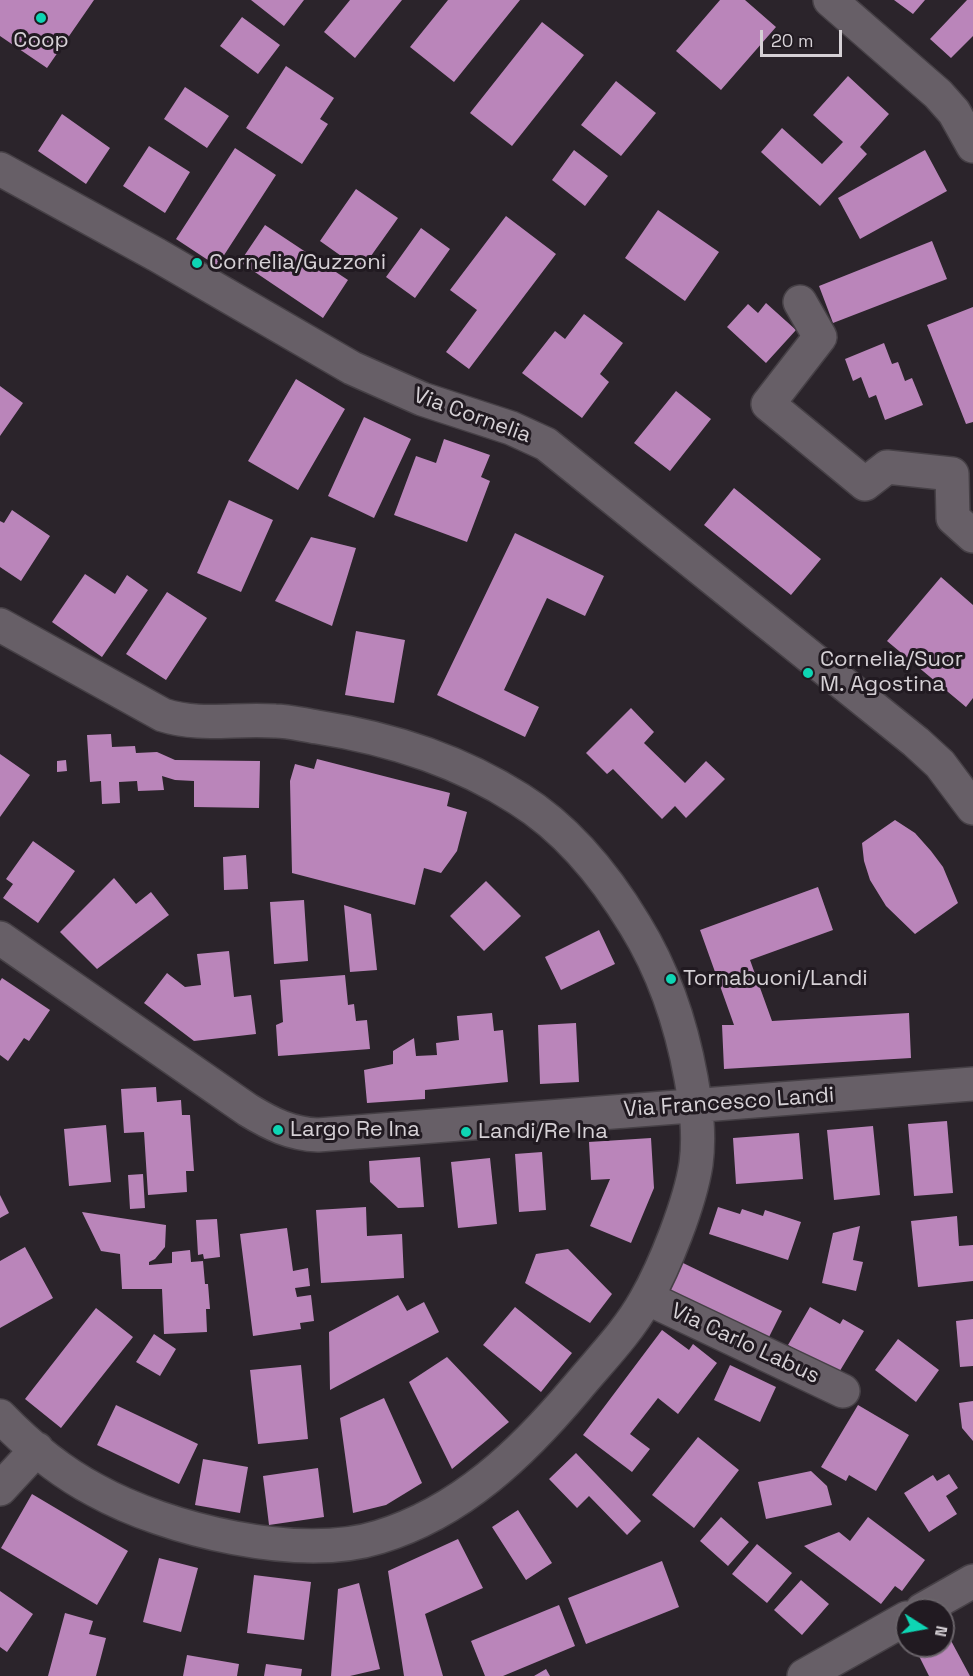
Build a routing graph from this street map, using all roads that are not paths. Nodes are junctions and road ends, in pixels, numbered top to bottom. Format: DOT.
graph roads {
  1 [pos="830,0"];
  2 [pos="973,146"];
  3 [pos="0,169"];
  4 [pos="800,302"];
  5 [pos="973,536"];
  6 [pos="0,624"];
  7 [pos="973,808"];
  8 [pos="0,938"];
  9 [pos="973,1084"];
  10 [pos="696,1106"];
  11 [pos="646,1298"];
  12 [pos="843,1390"];
  13 [pos="0,1416"];
  14 [pos="38,1449"];
  15 [pos="0,1489"];
  16 [pos="973,1581"];
  17 [pos="943,1598"];
  18 [pos="895,1625"];
  19 [pos="804,1676"];
  1 -- 2 [label="street"];
  3 -- 7 [label="street, Via Cornelia"];
  4 -- 5 [label="street"];
  6 -- 10 [label="street"];
  8 -- 10 [label="street, Via Francesco Landi"];
  9 -- 10 [label="street, Via Francesco Landi"];
  10 -- 11 [label="street"];
  11 -- 12 [label="street, Via Carlo Labus"];
  11 -- 14 [label="street"];
  13 -- 14 [label="street"];
  14 -- 15 [label="street"];
  16 -- 17 [label="street"];
  18 -- 19 [label="street"];
}
